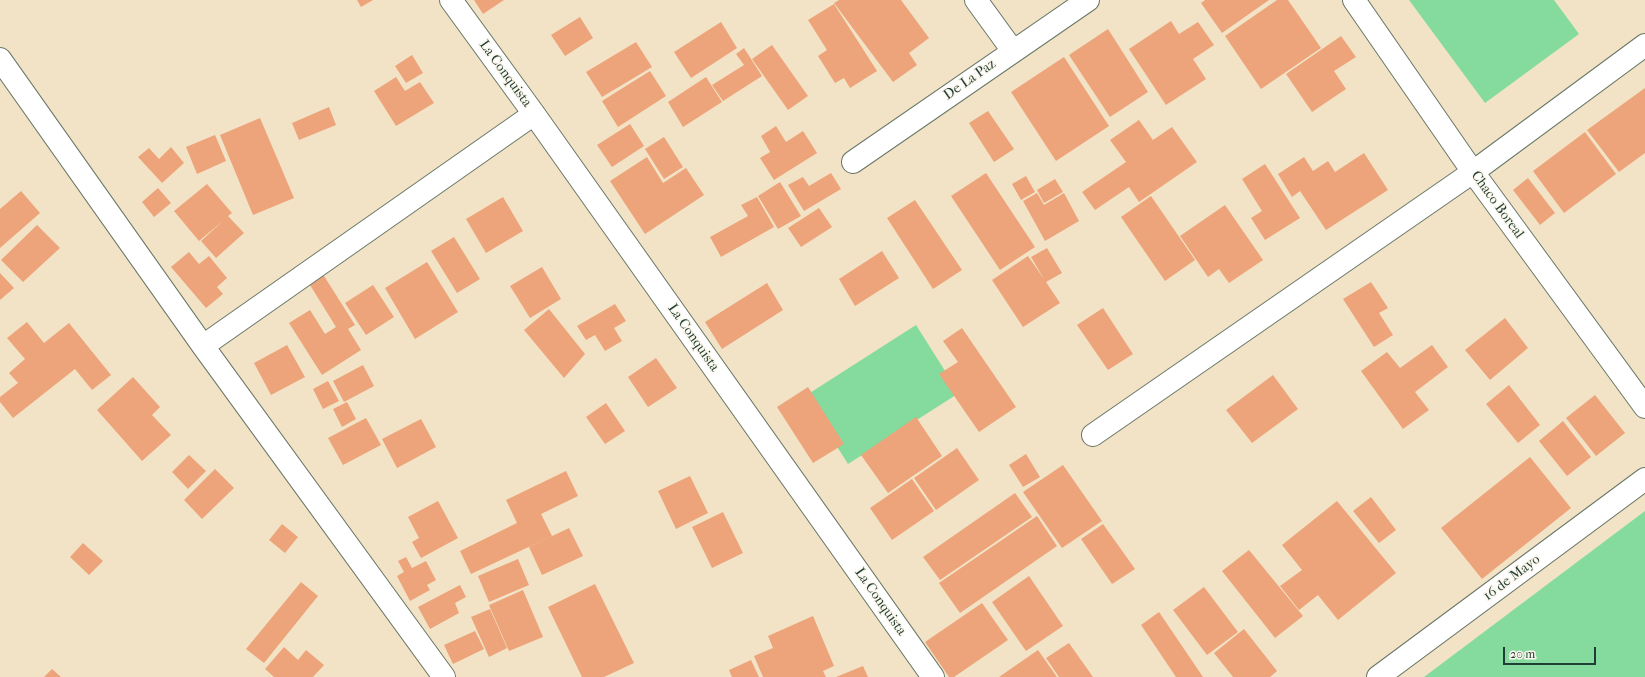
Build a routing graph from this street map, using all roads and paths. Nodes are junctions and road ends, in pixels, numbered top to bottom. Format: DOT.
graph roads {
  1 [pos="451,0"];
  2 [pos="976,0"];
  3 [pos="1088,0"];
  4 [pos="1354,0"];
  5 [pos="1645,45"];
  6 [pos="1013,51"];
  7 [pos="0,59"];
  8 [pos="534,114"];
  9 [pos="853,162"];
  10 [pos="1473,172"];
  11 [pos="204,346"];
  12 [pos="1645,407"];
  13 [pos="1093,435"];
  14 [pos="1645,479"];
  15 [pos="444,677"];
  16 [pos="933,677"];
  17 [pos="1378,677"];
  1 -- 8 [label="street, La Conquista"];
  2 -- 6 [label="street"];
  3 -- 6 [label="street, De La Paz"];
  4 -- 10 [label="street, Chaco Boreal"];
  5 -- 10 [label="street"];
  6 -- 9 [label="street, De La Paz"];
  7 -- 11 [label="street"];
  8 -- 11 [label="street"];
  8 -- 16 [label="street, La Conquista"];
  10 -- 12 [label="street, Chaco Boreal"];
  10 -- 13 [label="street"];
  11 -- 15 [label="street"];
  14 -- 17 [label="street, 16 de Mayo"];
}
